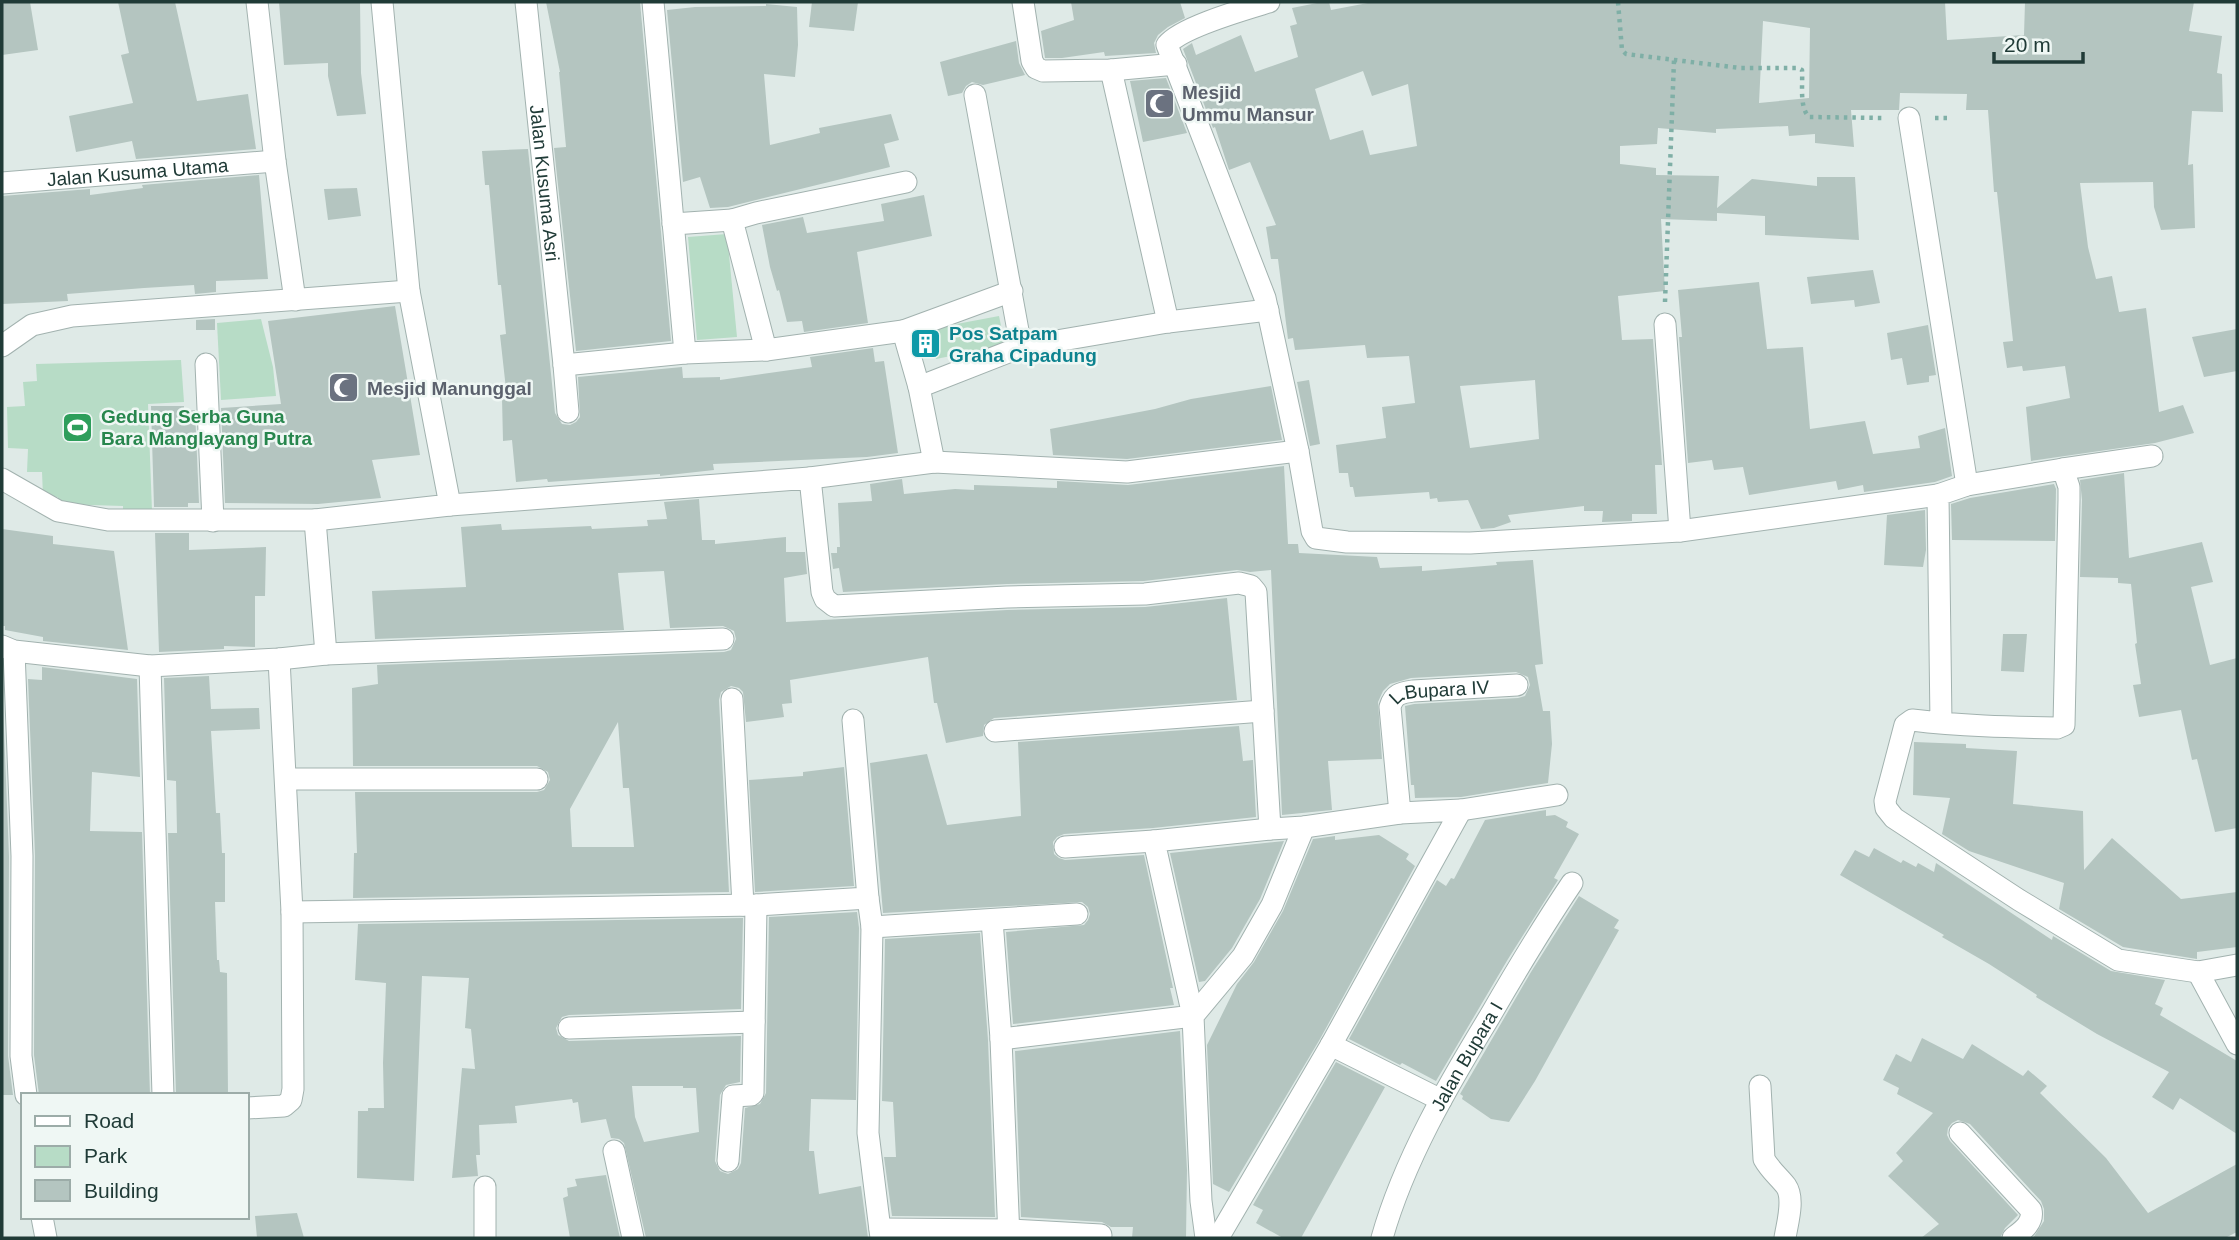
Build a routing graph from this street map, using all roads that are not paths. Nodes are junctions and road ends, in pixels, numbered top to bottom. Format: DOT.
graph roads {
  1 [pos="257,2"];
  2 [pos="382,2"];
  3 [pos="526,2"];
  4 [pos="653,2"];
  5 [pos="1023,2"];
  6 [pos="1269,2"];
  7 [pos="1176,64"];
  8 [pos="1111,70"];
  9 [pos="975,95"];
  10 [pos="1909,118"];
  11 [pos="275,161"];
  12 [pos="906,182"];
  13 [pos="2,183"];
  14 [pos="732,220"];
  15 [pos="673,224"];
  16 [pos="409,291"];
  17 [pos="1012,291"];
  18 [pos="295,300"];
  19 [pos="1268,310"];
  20 [pos="1168,322"];
  21 [pos="1665,324"];
  22 [pos="903,331"];
  23 [pos="2,346"];
  24 [pos="1021,346"];
  25 [pos="766,350"];
  26 [pos="685,353"];
  27 [pos="206,363"];
  28 [pos="564,365"];
  29 [pos="919,387"];
  30 [pos="568,412"];
  31 [pos="1298,452"];
  32 [pos="2152,456"];
  33 [pos="934,461"];
  34 [pos="2063,470"];
  35 [pos="810,478"];
  36 [pos="2,479"];
  37 [pos="1967,485"];
  38 [pos="1938,495"];
  39 [pos="450,505"];
  40 [pos="315,520"];
  41 [pos="213,521"];
  42 [pos="1680,531"];
  43 [pos="723,639"];
  44 [pos="8,649"];
  45 [pos="326,654"];
  46 [pos="279,659"];
  47 [pos="150,666"];
  48 [pos="1517,685"];
  49 [pos="732,699"];
  50 [pos="1263,711"];
  51 [pos="853,720"];
  52 [pos="1941,723"];
  53 [pos="995,731"];
  54 [pos="287,779"];
  55 [pos="537,779"];
  56 [pos="1556,795"];
  57 [pos="1461,810"];
  58 [pos="1400,813"];
  59 [pos="1304,827"];
  60 [pos="1270,829"];
  61 [pos="1154,841"];
  62 [pos="1065,847"];
  63 [pos="1572,883"];
  64 [pos="868,898"];
  65 [pos="750,905"];
  66 [pos="292,912"];
  67 [pos="1077,914"];
  68 [pos="992,920"];
  69 [pos="872,927"];
  70 [pos="2237,965"];
  71 [pos="2198,972"];
  72 [pos="1194,1016"];
  73 [pos="754,1022"];
  74 [pos="569,1028"];
  75 [pos="1001,1039"];
  76 [pos="2237,1044"];
  77 [pos="1331,1045"];
  78 [pos="1760,1086"];
  79 [pos="26,1093"];
  80 [pos="163,1093"];
  81 [pos="1441,1100"];
  82 [pos="248,1108"];
  83 [pos="1960,1133"];
  84 [pos="614,1150"];
  85 [pos="728,1161"];
  86 [pos="485,1187"];
  87 [pos="42,1219"];
  88 [pos="880,1233"];
  89 [pos="1009,1234"];
  90 [pos="1101,1235"];
  91 [pos="46,1238"];
  92 [pos="485,1238"];
  93 [pos="633,1238"];
  94 [pos="1206,1238"];
  95 [pos="1218,1238"];
  96 [pos="1382,1238"];
  97 [pos="1785,1238"];
  98 [pos="2013,1238"];
  1 -- 11 [label="street"];
  2 -- 16 [label="street"];
  3 -- 28 [label="street, Jalan Kusuma Asri"];
  4 -- 15 [label="street"];
  5 -- 8 [label="street"];
  6 -- 7 [label="street"];
  7 -- 8 [label="street"];
  7 -- 19 [label="street"];
  8 -- 20 [label="street"];
  9 -- 17 [label="street"];
  10 -- 37 [label="street"];
  11 -- 13 [label="street, Jalan Kusuma Utama"];
  11 -- 18 [label="street"];
  12 -- 14 [label="street"];
  14 -- 15 [label="street"];
  14 -- 25 [label="street"];
  15 -- 26 [label="street"];
  16 -- 18 [label="street"];
  16 -- 39 [label="street"];
  17 -- 22 [label="street"];
  17 -- 24 [label="street"];
  18 -- 23 [label="street"];
  19 -- 20 [label="street"];
  19 -- 31 [label="street"];
  20 -- 24 [label="street"];
  21 -- 42 [label="street"];
  22 -- 25 [label="street"];
  22 -- 29 [label="street"];
  24 -- 29 [label="street"];
  25 -- 26 [label="street"];
  26 -- 28 [label="street"];
  27 -- 41 [label="street"];
  28 -- 30 [label="street, Jalan Kusuma Asri"];
  29 -- 33 [label="street"];
  31 -- 33 [label="street"];
  31 -- 42 [label="street"];
  32 -- 34 [label="street"];
  33 -- 35 [label="street"];
  34 -- 37 [label="street"];
  34 -- 52 [label="street"];
  35 -- 39 [label="street"];
  35 -- 50 [label="street"];
  36 -- 41 [label="street"];
  37 -- 38 [label="street"];
  38 -- 42 [label="street"];
  38 -- 52 [label="street"];
  39 -- 40 [label="street"];
  40 -- 41 [label="street"];
  40 -- 45 [label="street"];
  43 -- 45 [label="street"];
  44 -- 47 [label="street"];
  44 -- 79 [label="street"];
  45 -- 46 [label="street"];
  46 -- 47 [label="street"];
  46 -- 54 [label="street"];
  47 -- 80 [label="street"];
  48 -- 58 [label="street, L.Bupara IV"];
  49 -- 65 [label="street"];
  50 -- 53 [label="street"];
  50 -- 60 [label="street"];
  51 -- 64 [label="street"];
  52 -- 71 [label="street"];
  54 -- 55 [label="street"];
  54 -- 66 [label="street"];
  56 -- 57 [label="street"];
  57 -- 58 [label="street"];
  57 -- 77 [label="street"];
  58 -- 59 [label="street"];
  59 -- 60 [label="street"];
  59 -- 72 [label="street"];
  60 -- 61 [label="street"];
  61 -- 62 [label="street"];
  61 -- 72 [label="street"];
  63 -- 81 [label="street, Jalan Bupara I"];
  64 -- 65 [label="street"];
  64 -- 69 [label="street"];
  65 -- 66 [label="street"];
  65 -- 73 [label="street"];
  66 -- 82 [label="street"];
  67 -- 68 [label="street"];
  68 -- 69 [label="street"];
  68 -- 75 [label="street"];
  69 -- 88 [label="street"];
  70 -- 71 [label="street"];
  71 -- 76 [label="street"];
  72 -- 75 [label="street"];
  72 -- 94 [label="street"];
  73 -- 74 [label="street"];
  73 -- 85 [label="street"];
  75 -- 89 [label="street"];
  77 -- 81 [label="street"];
  77 -- 95 [label="street"];
  78 -- 97 [label="street"];
  81 -- 96 [label="street, Jalan Bupara I"];
  83 -- 98 [label="street"];
  84 -- 93 [label="street"];
  86 -- 92 [label="street"];
  87 -- 91 [label="street"];
  88 -- 89 [label="street"];
  89 -- 90 [label="street"];
}
